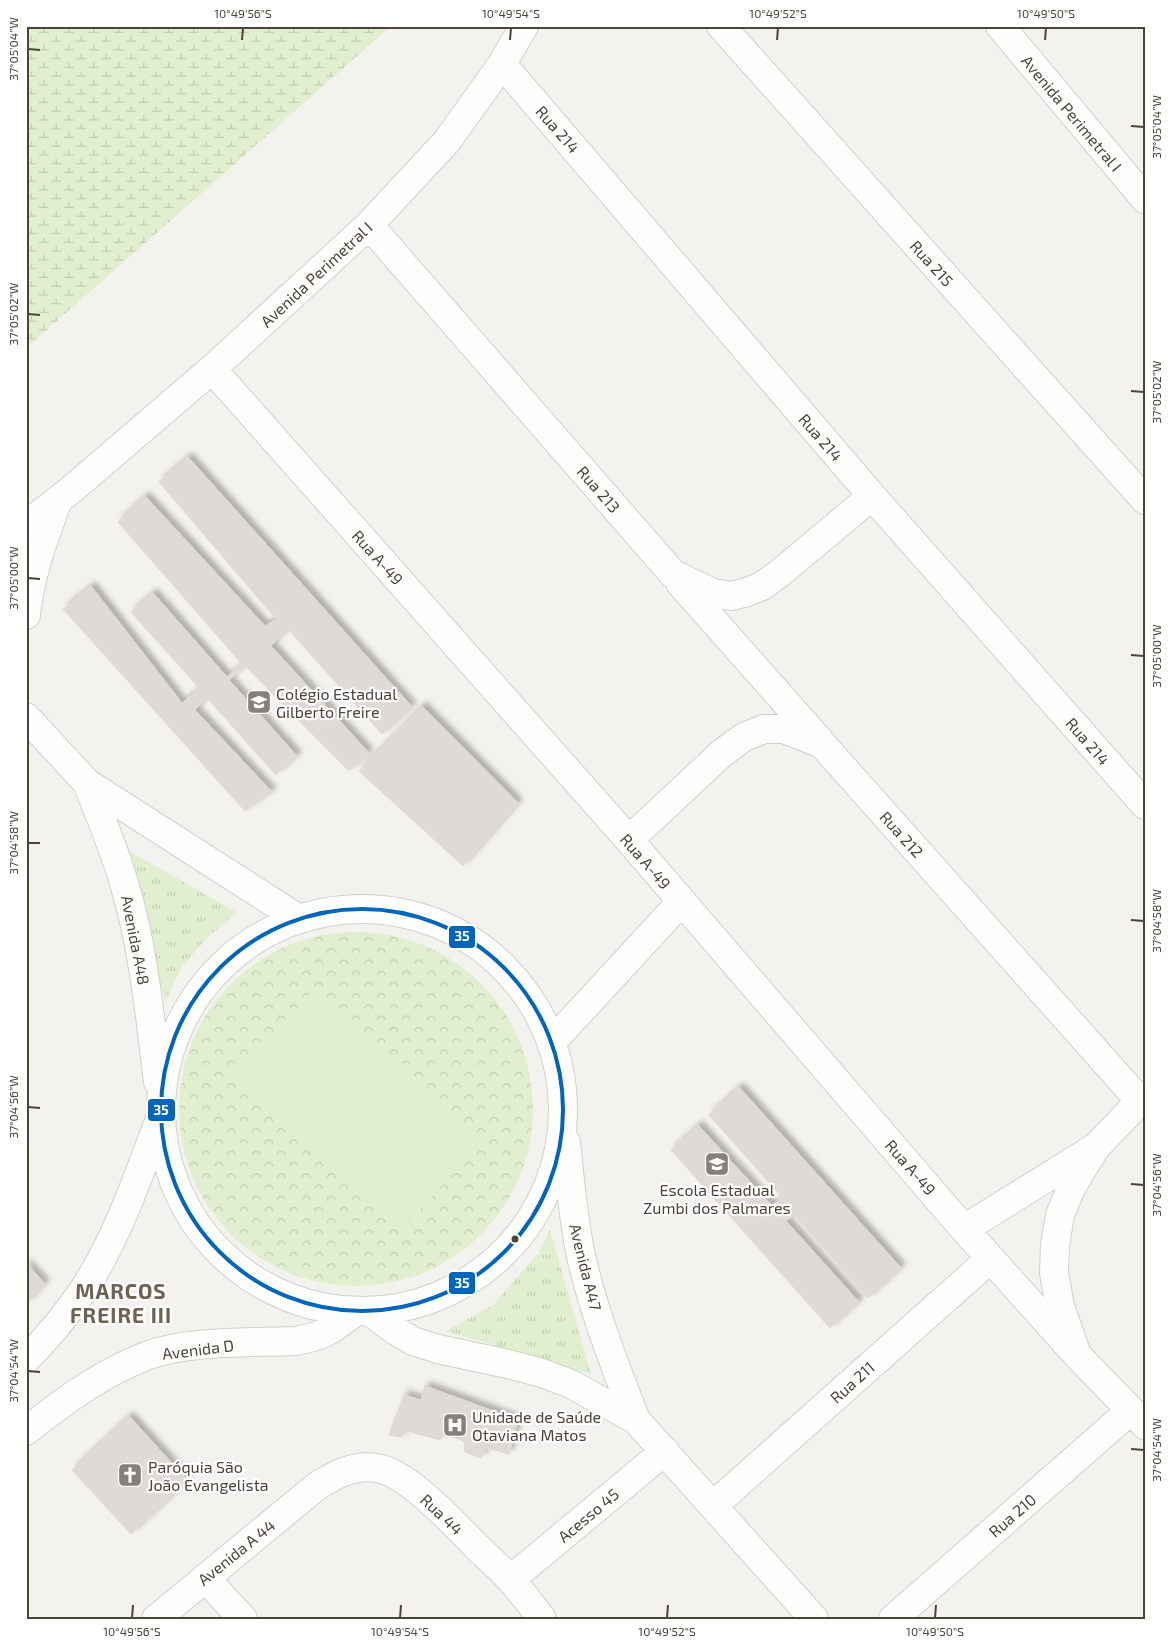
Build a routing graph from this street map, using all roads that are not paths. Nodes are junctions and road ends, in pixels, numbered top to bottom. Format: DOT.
graph roads {
  1 [pos="524,26"];
  2 [pos="720,26"];
  3 [pos="1000,26"];
  4 [pos="502,64"];
  5 [pos="1145,199"];
  6 [pos="369,225"];
  7 [pos="212,369"];
  8 [pos="65,494"];
  9 [pos="872,496"];
  10 [pos="1145,500"];
  11 [pos="26,504"];
  12 [pos="26,525"];
  13 [pos="673,574"];
  14 [pos="26,615"];
  15 [pos="26,717"];
  16 [pos="822,744"];
  17 [pos="87,783"];
  18 [pos="1145,805"];
  19 [pos="629,840"];
  20 [pos="681,902"];
  21 [pos="299,918"];
  22 [pos="551,1043"];
  23 [pos="1142,1099"];
  24 [pos="562,1108"];
  25 [pos="162,1109"];
  26 [pos="1096,1147"];
  27 [pos="964,1229"];
  28 [pos="990,1259"];
  29 [pos="362,1312"];
  30 [pos="1077,1355"];
  31 [pos="26,1359"];
  32 [pos="1137,1418"];
  33 [pos="636,1420"];
  34 [pos="26,1431"];
  35 [pos="665,1451"];
  36 [pos="317,1486"];
  37 [pos="714,1505"];
  38 [pos="205,1578"];
  39 [pos="510,1579"];
  40 [pos="156,1619"];
  41 [pos="244,1619"];
  42 [pos="542,1619"];
  43 [pos="814,1619"];
  44 [pos="893,1619"];
  1 -- 4 [label="street, Avenida Perimetral I"];
  2 -- 10 [label="street, Rua 215"];
  3 -- 5 [label="street, Avenida Perimetral I"];
  4 -- 6 [label="street, Avenida Perimetral I"];
  4 -- 9 [label="street, Rua 214"];
  6 -- 7 [label="street, Avenida Perimetral I"];
  6 -- 13 [label="street, Rua 213"];
  7 -- 8 [label="street, Avenida Perimetral I"];
  7 -- 19 [label="street, Rua A-49"];
  8 -- 11 [label="street, Avenida Perimetral I"];
  8 -- 12 [label="street, Avenida Perimetral I"];
  8 -- 14 [label="street, Avenida Perimetral I"];
  9 -- 13 [label="street, Rua 213"];
  9 -- 18 [label="street, Rua 214"];
  13 -- 16 [label="street"];
  15 -- 17 [label="street, Avenida A48"];
  16 -- 19 [label="street, Rua 212"];
  16 -- 23 [label="street, Rua 212"];
  17 -- 21 [label="street, Avenida A48"];
  17 -- 25 [label="street, Avenida A48"];
  19 -- 20 [label="street, Rua A-49"];
  20 -- 22 [label="street"];
  20 -- 27 [label="street, Rua A-49"];
  21 -- 22 [label="street"];
  21 -- 25 [label="street"];
  22 -- 24 [label="street"];
  23 -- 26 [label="street"];
  24 -- 29 [label="street"];
  24 -- 33 [label="street, Avenida A47"];
  25 -- 29 [label="street"];
  25 -- 31 [label="street"];
  26 -- 27 [label="street"];
  26 -- 30 [label="street"];
  27 -- 28 [label="street, Rua A-49"];
  28 -- 30 [label="street, Rua A-49"];
  28 -- 37 [label="street, Rua 211"];
  29 -- 33 [label="street, Avenida A47"];
  29 -- 34 [label="street, Avenida D"];
  30 -- 32 [label="street"];
  32 -- 44 [label="street, Rua 210"];
  33 -- 35 [label="street, Avenida A47"];
  35 -- 37 [label="street, Avenida A47"];
  35 -- 39 [label="street, Acesso 45"];
  36 -- 38 [label="street, Avenida A 44"];
  36 -- 39 [label="street, Rua 44"];
  37 -- 43 [label="street, Avenida A47"];
  38 -- 40 [label="street, Avenida A 44"];
  38 -- 41 [label="street"];
  39 -- 42 [label="street, Rua 44"];
}
